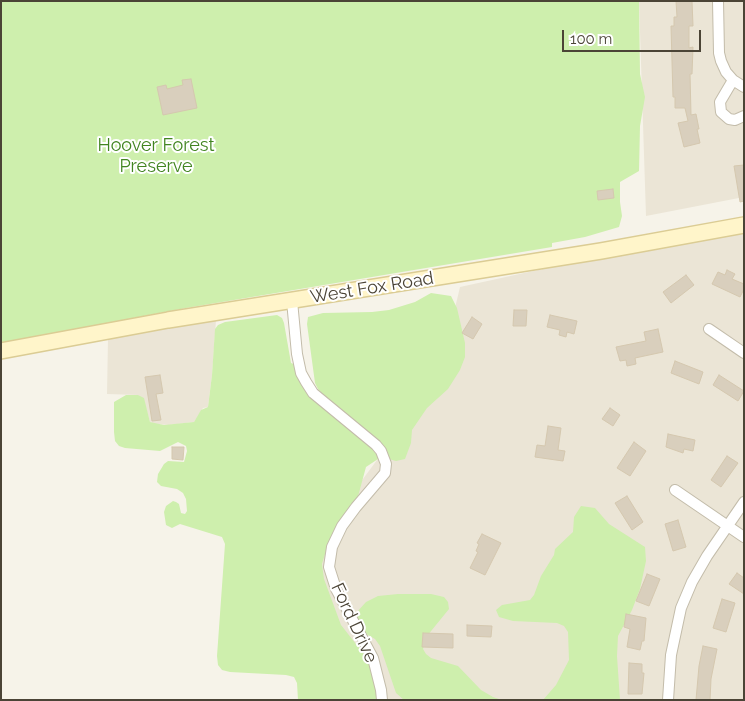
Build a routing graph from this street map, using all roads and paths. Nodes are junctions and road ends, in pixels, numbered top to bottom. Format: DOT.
graph roads {
  1 [pos="718,1"];
  2 [pos="733,80"];
  3 [pos="744,87"];
  4 [pos="744,116"];
  5 [pos="744,225"];
  6 [pos="292,300"];
  7 [pos="709,329"];
  8 [pos="1,351"];
  9 [pos="744,353"];
  10 [pos="675,490"];
  11 [pos="744,502"];
  12 [pos="728,526"];
  13 [pos="744,537"];
  14 [pos="382,700"];
  15 [pos="668,700"];
  1 -- 2 [label="street"];
  2 -- 3 [label="street"];
  2 -- 4 [label="street"];
  5 -- 6 [label="street, West Fox Road"];
  6 -- 8 [label="street, West Fox Road"];
  6 -- 14 [label="street, Ford Drive"];
  7 -- 9 [label="street"];
  10 -- 12 [label="street"];
  11 -- 12 [label="street"];
  12 -- 13 [label="street"];
  12 -- 15 [label="street"];
}
